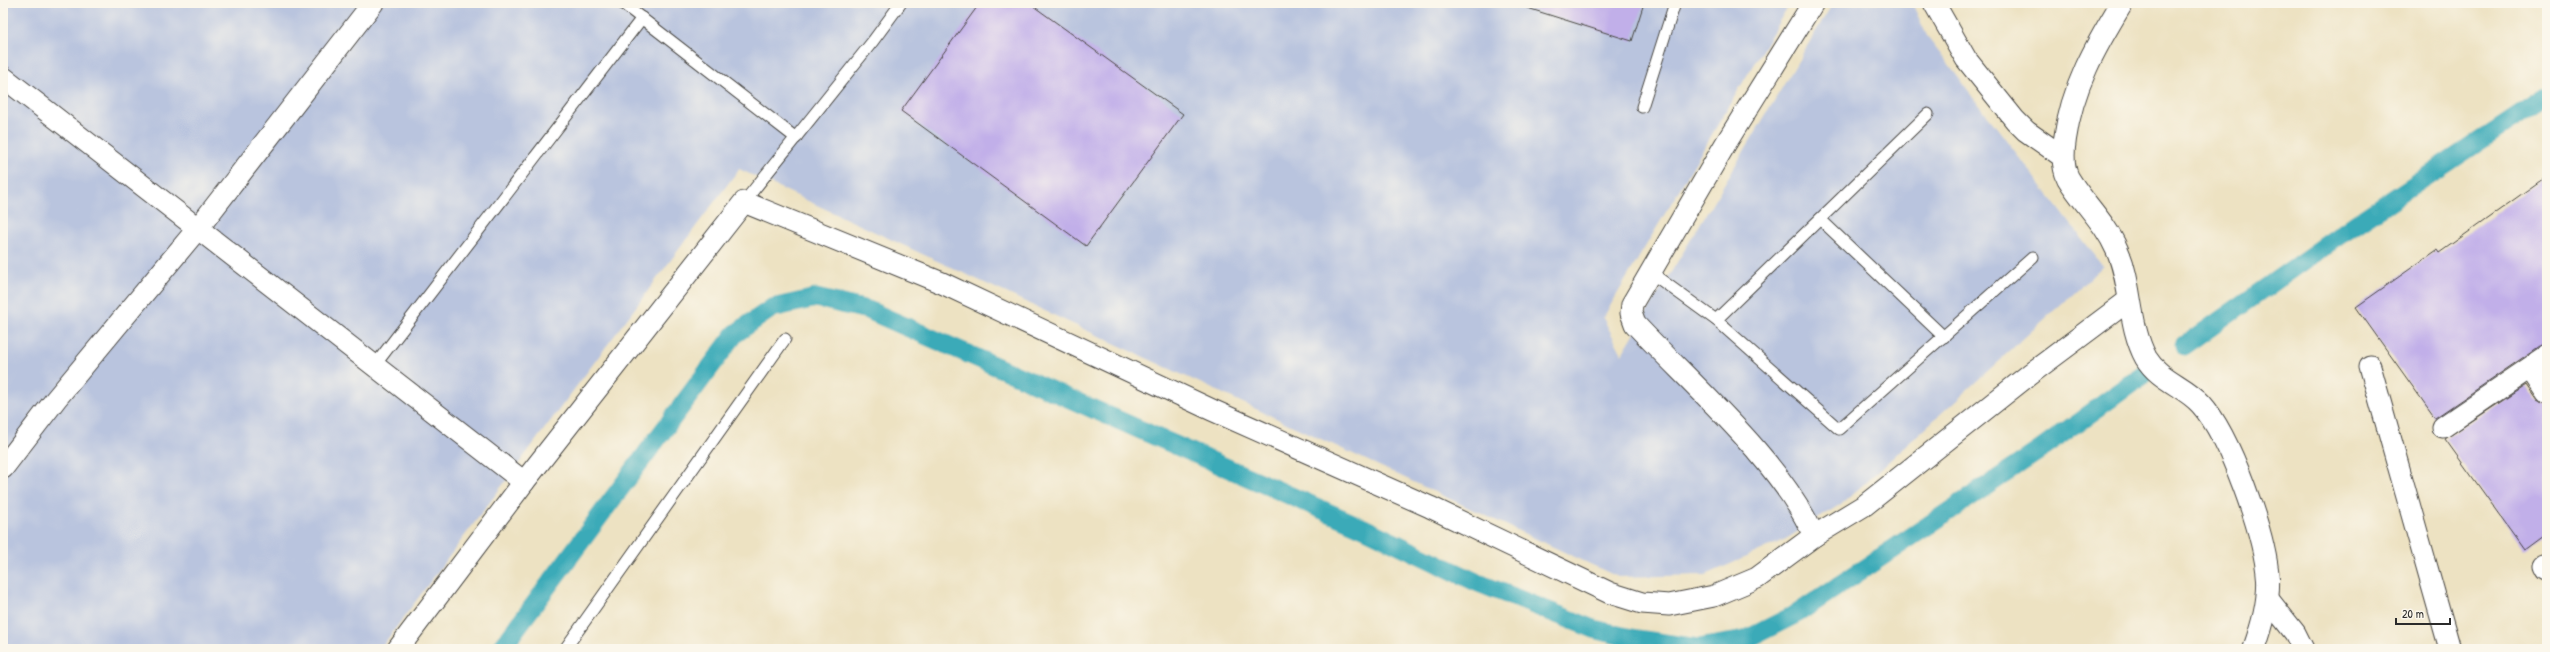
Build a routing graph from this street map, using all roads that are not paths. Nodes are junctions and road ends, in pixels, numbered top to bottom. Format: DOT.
graph roads {
  1 [pos="373,3"];
  2 [pos="622,3"];
  3 [pos="901,3"];
  4 [pos="1675,3"];
  5 [pos="1814,3"];
  6 [pos="1934,3"];
  7 [pos="2122,3"];
  8 [pos="642,18"];
  9 [pos="3,77"];
  10 [pos="1642,107"];
  11 [pos="1928,114"];
  12 [pos="796,138"];
  13 [pos="2063,157"];
  14 [pos="744,202"];
  15 [pos="1820,219"];
  16 [pos="199,227"];
  17 [pos="2033,257"];
  18 [pos="1650,272"];
  19 [pos="2129,300"];
  20 [pos="1716,320"];
  21 [pos="1944,336"];
  22 [pos="785,339"];
  23 [pos="2547,356"];
  24 [pos="375,365"];
  25 [pos="2370,366"];
  26 [pos="2530,368"];
  27 [pos="2547,394"];
  28 [pos="2443,427"];
  29 [pos="3,468"];
  30 [pos="524,482"];
  31 [pos="1814,536"];
  32 [pos="2268,599"];
  33 [pos="398,649"];
  34 [pos="565,649"];
  35 [pos="2254,649"];
  36 [pos="2303,649"];
  37 [pos="2450,649"];
  1 -- 16 [label="street"];
  2 -- 8 [label="lane"];
  3 -- 12 [label="lane"];
  4 -- 10 [label="lane"];
  5 -- 18 [label="street"];
  6 -- 13 [label="street"];
  7 -- 13 [label="street"];
  8 -- 12 [label="lane"];
  8 -- 24 [label="lane"];
  9 -- 16 [label="street"];
  11 -- 15 [label="lane"];
  12 -- 14 [label="lane"];
  13 -- 19 [label="street"];
  14 -- 30 [label="street"];
  14 -- 31 [label="street"];
  15 -- 20 [label="lane"];
  15 -- 21 [label="lane"];
  16 -- 24 [label="street"];
  16 -- 29 [label="street"];
  17 -- 21 [label="lane"];
  18 -- 20 [label="lane"];
  18 -- 31 [label="street"];
  19 -- 31 [label="street"];
  19 -- 32 [label="street"];
  20 -- 21 [label="lane"];
  22 -- 34 [label="lane"];
  23 -- 26 [label="street"];
  24 -- 30 [label="street"];
  25 -- 37 [label="street"];
  26 -- 27 [label="street"];
  26 -- 28 [label="street"];
  30 -- 33 [label="street"];
  32 -- 35 [label="street"];
  32 -- 36 [label="street"];
}
